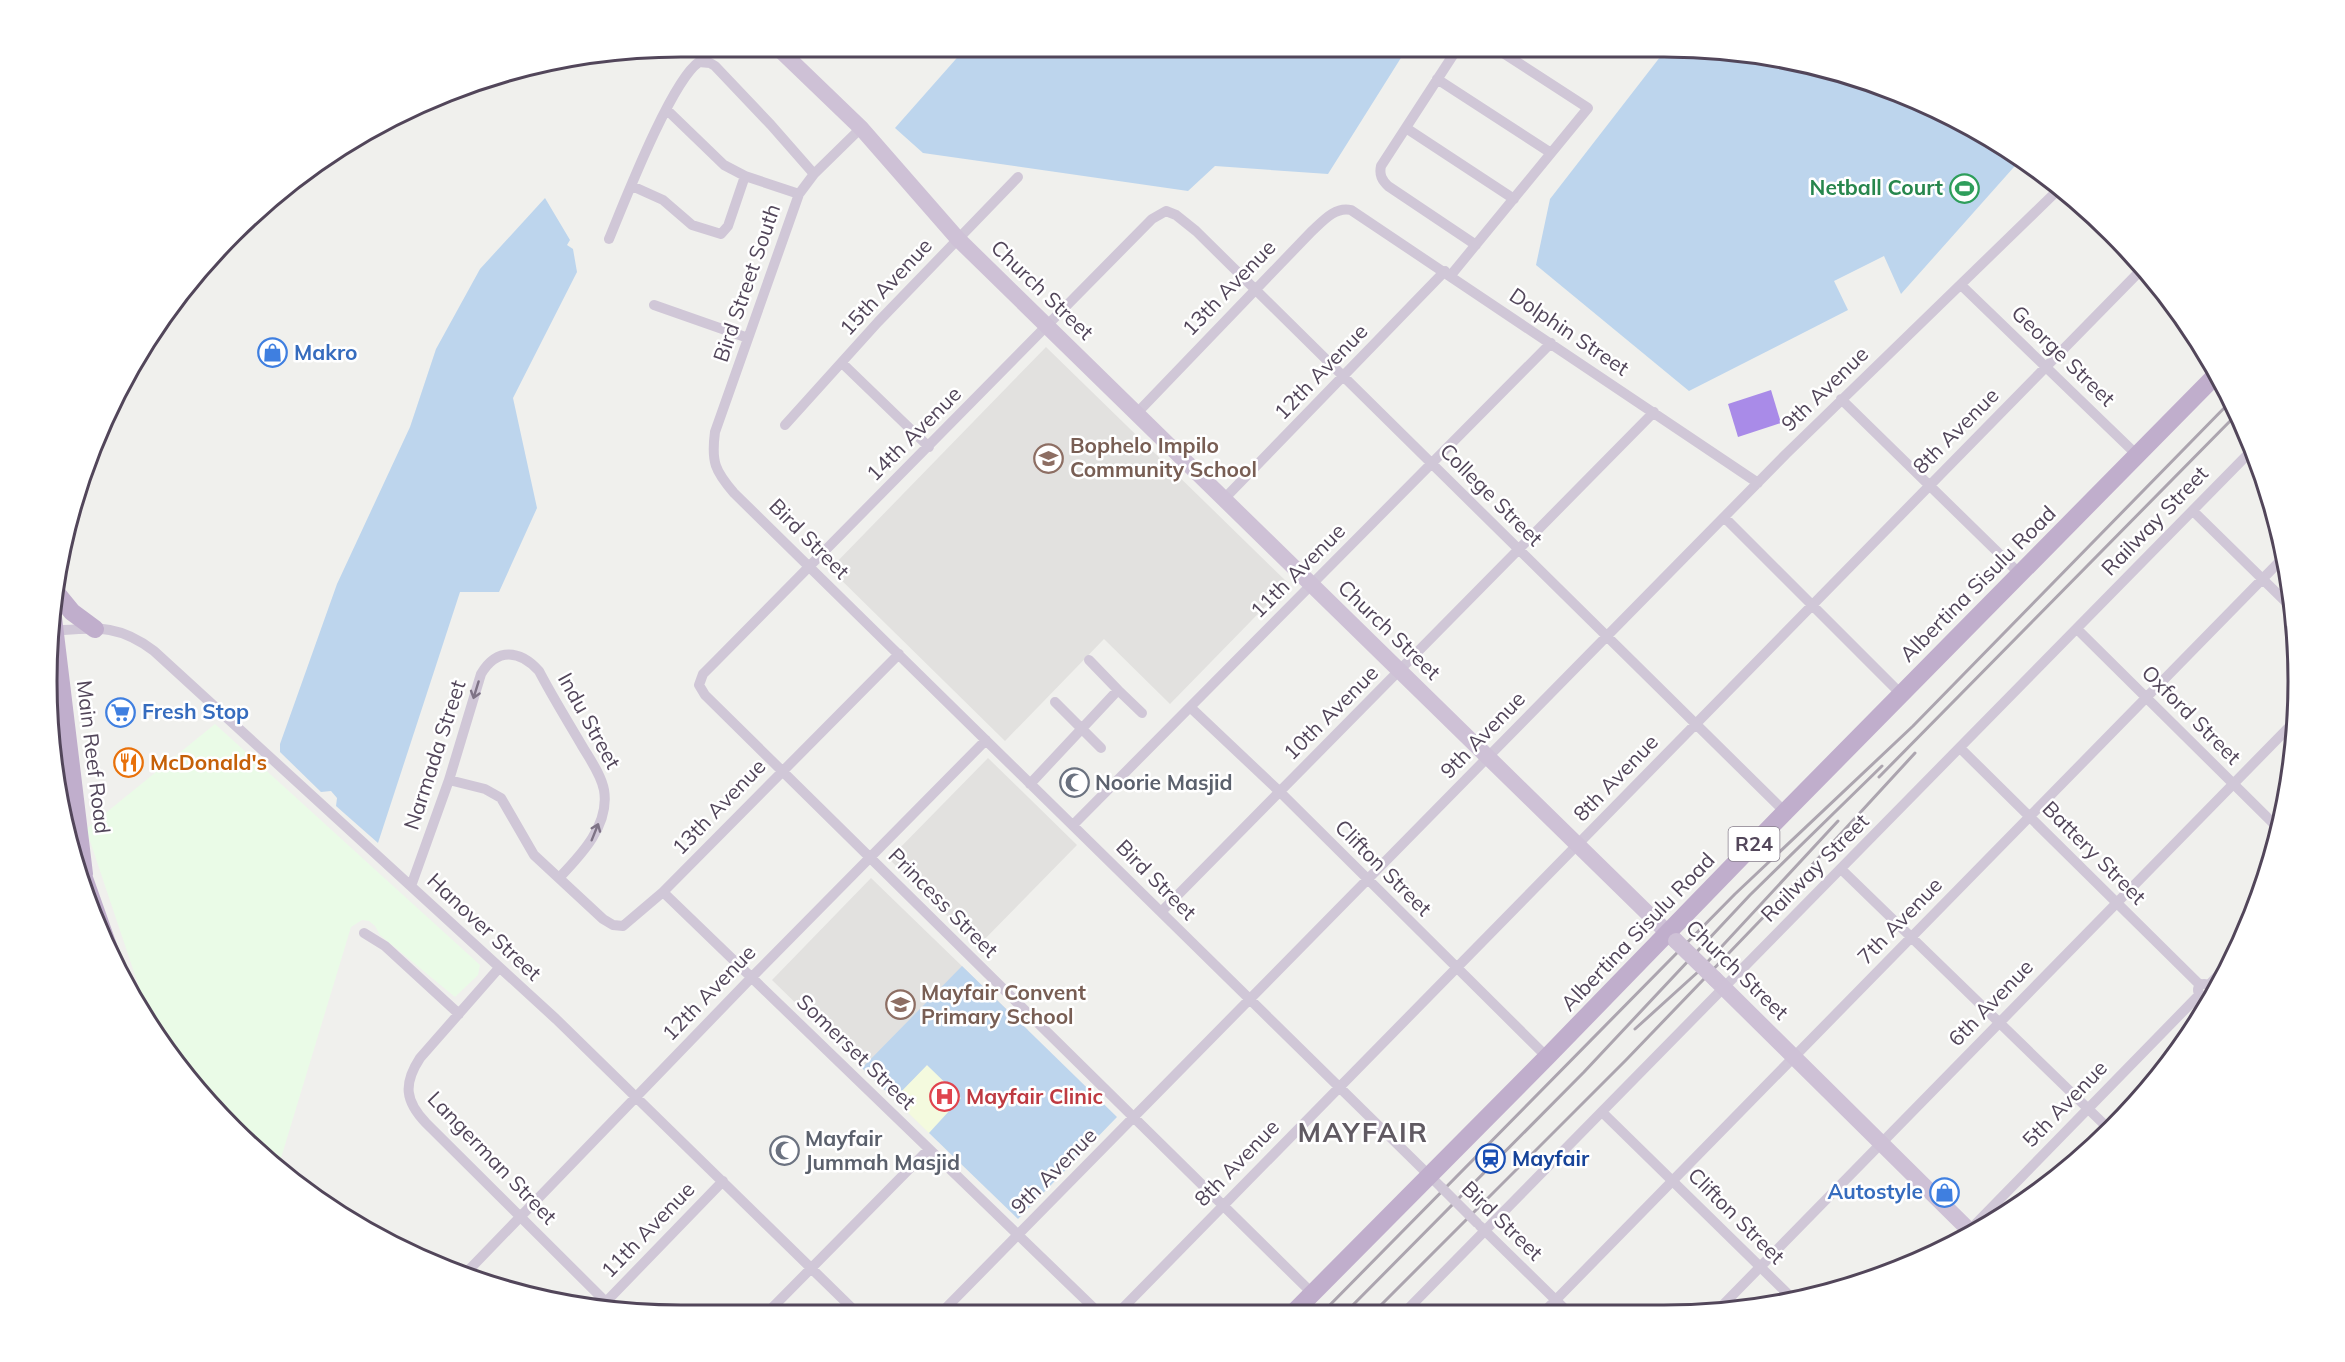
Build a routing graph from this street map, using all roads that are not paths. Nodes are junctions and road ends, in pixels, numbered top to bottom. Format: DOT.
graph roads {
  1 [pos="787,57"];
  2 [pos="1451,57"];
  3 [pos="1509,57"];
  4 [pos="1437,79"];
  5 [pos="667,110"];
  6 [pos="861,128"];
  7 [pos="1406,128"];
  8 [pos="1551,153"];
  9 [pos="813,174"];
  10 [pos="745,176"];
  11 [pos="1018,177"];
  12 [pos="632,186"];
  13 [pos="799,194"];
  14 [pos="2054,194"];
  15 [pos="1514,199"];
  16 [pos="1166,211"];
  17 [pos="1358,214"];
  18 [pos="609,239"];
  19 [pos="958,239"];
  20 [pos="1476,245"];
  21 [pos="1448,273"];
  22 [pos="2137,274"];
  23 [pos="1961,285"];
  24 [pos="1255,289"];
  25 [pos="654,305"];
  26 [pos="1047,328"];
  27 [pos="748,338"];
  28 [pos="1551,343"];
  29 [pos="842,363"];
  30 [pos="2046,367"];
  31 [pos="1343,376"];
  32 [pos="2210,381"];
  33 [pos="1841,399"];
  34 [pos="1654,412"];
  35 [pos="1137,413"];
  36 [pos="785,424"];
  37 [pos="928,447"];
  38 [pos="2137,455"];
  39 [pos="2246,456"];
  40 [pos="1432,464"];
  41 [pos="716,472"];
  42 [pos="1758,483"];
  43 [pos="1929,485"];
  44 [pos="1224,499"];
  45 [pos="2193,510"];
  46 [pos="1724,517"];
  47 [pos="1519,549"];
  48 [pos="2277,564"];
  49 [pos="809,566"];
  50 [pos="2020,574"];
  51 [pos="2262,579"];
  52 [pos="1311,585"];
  53 [pos="2283,599"];
  54 [pos="62,600"];
  55 [pos="1813,604"];
  56 [pos="95,629"];
  57 [pos="2077,629"];
  58 [pos="59,631"];
  59 [pos="1606,636"];
  60 [pos="515,654"];
  61 [pos="899,654"];
  62 [pos="1089,660"];
  63 [pos="57,665"];
  64 [pos="1399,671"];
  65 [pos="701,690"];
  66 [pos="1118,690"];
  67 [pos="1901,694"];
  68 [pos="2146,698"];
  69 [pos="1055,702"];
  70 [pos="1190,707"];
  71 [pos="1142,713"];
  72 [pos="1695,723"];
  73 [pos="1082,728"];
  74 [pos="2286,730"];
  75 [pos="986,740"];
  76 [pos="1101,747"];
  77 [pos="1960,748"];
  78 [pos="1488,758"];
  79 [pos="781,771"];
  80 [pos="449,780"];
  81 [pos="1030,784"];
  82 [pos="2233,784"];
  83 [pos="1280,792"];
  84 [pos="1785,812"];
  85 [pos="2030,816"];
  86 [pos="2272,822"];
  87 [pos="1073,825"];
  88 [pos="1578,846"];
  89 [pos="81,854"];
  90 [pos="869,858"];
  91 [pos="1842,870"];
  92 [pos="559,878"];
  93 [pos="1367,879"];
  94 [pos="411,886"];
  95 [pos="663,892"];
  96 [pos="2116,903"];
  97 [pos="1161,912"];
  98 [pos="364,933"];
  99 [pos="1672,937"];
  100 [pos="1911,937"];
  101 [pos="1456,967"];
  102 [pos="499,968"];
  103 [pos="751,978"];
  104 [pos="1719,983"];
  105 [pos="2206,991"];
  106 [pos="2204,993"];
  107 [pos="1249,999"];
  108 [pos="459,1014"];
  109 [pos="1999,1023"];
  110 [pos="1547,1057"];
  111 [pos="1794,1057"];
  112 [pos="1338,1087"];
  113 [pos="636,1097"];
  114 [pos="2088,1109"];
  115 [pos="1602,1112"];
  116 [pos="1134,1118"];
  117 [pos="2103,1124"];
  118 [pos="1881,1143"];
  119 [pos="928,1150"];
  120 [pos="723,1181"];
  121 [pos="1672,1181"];
  122 [pos="1435,1182"];
  123 [pos="1222,1206"];
  124 [pos="1986,1215"];
  125 [pos="521,1216"];
  126 [pos="1961,1229"];
  127 [pos="1485,1231"];
  128 [pos="1018,1236"];
  129 [pos="1760,1267"];
  130 [pos="470,1268"];
  131 [pos="810,1268"];
  132 [pos="1787,1293"];
  133 [pos="1313,1294"];
  134 [pos="601,1300"];
  135 [pos="1556,1300"];
  136 [pos="612,1301"];
  137 [pos="1726,1302"];
  138 [pos="775,1305"];
  139 [pos="849,1305"];
  140 [pos="949,1305"];
  141 [pos="1091,1305"];
  142 [pos="1126,1305"];
  143 [pos="1301,1305"];
  144 [pos="1412,1305"];
  145 [pos="1551,1305"];
  146 [pos="1561,1305"];
  1 -- 6 [label="main road, Church Street"];
  2 -- 4 [label="street"];
  3 -- 8 [label="street, 12th Avenue"];
  4 -- 7 [label="street"];
  4 -- 8 [label="street"];
  5 -- 9 [label="street"];
  5 -- 10 [label="street"];
  5 -- 12 [label="street"];
  6 -- 9 [label="street, Bird Street South"];
  6 -- 19 [label="main road, Church Street"];
  7 -- 15 [label="street"];
  7 -- 20 [label="street"];
  8 -- 15 [label="street, 12th Avenue"];
  9 -- 13 [label="street, Bird Street South"];
  10 -- 12 [label="street"];
  10 -- 13 [label="street"];
  11 -- 19 [label="street, 15th Avenue"];
  12 -- 18 [label="street"];
  13 -- 27 [label="street, Bird Street South"];
  14 -- 23 [label="street, 9th Avenue"];
  15 -- 20 [label="street, 12th Avenue"];
  16 -- 24 [label="street, College Street"];
  16 -- 26 [label="street, 14th Avenue"];
  17 -- 21 [label="street, Dolphin Street"];
  17 -- 24 [label="street, 13th Avenue"];
  19 -- 26 [label="main road, Church Street"];
  19 -- 29 [label="street, 15th Avenue"];
  20 -- 21 [label="street, 12th Avenue"];
  21 -- 28 [label="street, Dolphin Street"];
  21 -- 31 [label="street, 12th Avenue"];
  22 -- 30 [label="street, 8th Avenue"];
  23 -- 30 [label="street, George Street"];
  23 -- 33 [label="street, 9th Avenue"];
  24 -- 31 [label="street, College Street"];
  24 -- 35 [label="street, 13th Avenue"];
  25 -- 27 [label="street"];
  26 -- 35 [label="main road, Church Street"];
  26 -- 37 [label="street, 14th Avenue"];
  27 -- 41 [label="street, Bird Street South"];
  28 -- 34 [label="street, Dolphin Street"];
  28 -- 40 [label="street, 11th Avenue"];
  29 -- 36 [label="street, 15th Avenue"];
  29 -- 37 [label="street"];
  30 -- 38 [label="street, George Street"];
  30 -- 43 [label="street, 8th Avenue"];
  31 -- 40 [label="street, College Street"];
  31 -- 44 [label="street, 12th Avenue"];
  32 -- 38 [label="main road, Albertina Sisulu Road / R24"];
  33 -- 42 [label="street, 9th Avenue"];
  33 -- 43 [label="street"];
  34 -- 42 [label="street, Dolphin Street"];
  34 -- 47 [label="street, 10th Avenue"];
  35 -- 44 [label="main road, Church Street"];
  37 -- 49 [label="street, 14th Avenue"];
  38 -- 50 [label="main road, Albertina Sisulu Road / R24"];
  39 -- 45 [label="street, Railway Street"];
  40 -- 47 [label="street, College Street"];
  40 -- 52 [label="street, 11th Avenue"];
  41 -- 49 [label="street, Bird Street"];
  42 -- 46 [label="street, 9th Avenue"];
  43 -- 50 [label="street"];
  43 -- 55 [label="street, 8th Avenue"];
  44 -- 52 [label="main road, Church Street"];
  45 -- 51 [label="street"];
  45 -- 57 [label="street, Railway Street"];
  46 -- 55 [label="street"];
  46 -- 59 [label="street, 9th Avenue"];
  47 -- 59 [label="street, College Street"];
  47 -- 64 [label="street, 10th Avenue"];
  48 -- 51 [label="street, 7th Avenue"];
  49 -- 61 [label="street, Bird Street"];
  49 -- 65 [label="street, 14th Avenue"];
  50 -- 67 [label="main road, Albertina Sisulu Road / R24"];
  51 -- 53 [label="street"];
  51 -- 68 [label="street, 7th Avenue"];
  52 -- 64 [label="main road, Church Street"];
  52 -- 70 [label="street, 11th Avenue"];
  54 -- 56 [label="main road"];
  55 -- 67 [label="street"];
  55 -- 72 [label="street, 8th Avenue"];
  56 -- 58 [label="street, Hanover Street"];
  56 -- 94 [label="street, Hanover Street"];
  57 -- 68 [label="street, Oxford Street"];
  57 -- 77 [label="street, Railway Street"];
  59 -- 72 [label="street, College Street"];
  59 -- 78 [label="street, 9th Avenue"];
  60 -- 80 [label="street, Narmada Street, one-way"];
  92 -- 60 [label="street, Indu Street, one-way"];
  61 -- 75 [label="street, Bird Street"];
  61 -- 79 [label="street, 13th Avenue"];
  62 -- 66 [label="street"];
  63 -- 89 [label="main road, Main Reef Road"];
  64 -- 78 [label="main road, Church Street"];
  64 -- 83 [label="street, 10th Avenue"];
  65 -- 79 [label="street, Princess Street"];
  66 -- 71 [label="street"];
  66 -- 73 [label="street"];
  67 -- 84 [label="main road, Albertina Sisulu Road / R24"];
  68 -- 82 [label="street, Oxford Street"];
  68 -- 85 [label="street, 7th Avenue"];
  69 -- 73 [label="street"];
  70 -- 83 [label="street, Clifton Street"];
  70 -- 87 [label="street, 11th Avenue"];
  72 -- 84 [label="street, College Street"];
  72 -- 88 [label="street, 8th Avenue"];
  73 -- 76 [label="street"];
  73 -- 81 [label="street"];
  74 -- 82 [label="street, 6th Avenue"];
  75 -- 81 [label="street, Bird Street"];
  75 -- 90 [label="street, 12th Avenue"];
  77 -- 85 [label="street, Battery Street"];
  77 -- 91 [label="street, Railway Street"];
  78 -- 88 [label="main road, Church Street"];
  78 -- 93 [label="street, 9th Avenue"];
  79 -- 90 [label="street, Princess Street"];
  79 -- 95 [label="street, 13th Avenue"];
  80 -- 92 [label="street"];
  80 -- 94 [label="street, Narmada Street"];
  81 -- 87 [label="street, Bird Street"];
  82 -- 86 [label="street, Oxford Street"];
  82 -- 96 [label="street, 6th Avenue"];
  83 -- 93 [label="street, Clifton Street"];
  83 -- 97 [label="street, 10th Avenue"];
  84 -- 99 [label="main road, Albertina Sisulu Road / R24"];
  85 -- 96 [label="street, Battery Street"];
  85 -- 100 [label="street, 7th Avenue"];
  87 -- 97 [label="street, Bird Street"];
  88 -- 99 [label="main road, Church Street"];
  88 -- 101 [label="street, 8th Avenue"];
  90 -- 103 [label="street, 12th Avenue"];
  90 -- 116 [label="street, Princess Street"];
  91 -- 100 [label="street"];
  91 -- 104 [label="street, Railway Street"];
  92 -- 95 [label="street, 13th Avenue"];
  93 -- 101 [label="street, Clifton Street"];
  93 -- 107 [label="street, 9th Avenue"];
  94 -- 102 [label="street, Hanover Street"];
  95 -- 103 [label="street, Somerset Street"];
  96 -- 105 [label="street, Battery Street"];
  96 -- 109 [label="street, 6th Avenue"];
  97 -- 107 [label="street, Bird Street"];
  98 -- 108 [label="street"];
  99 -- 104 [label="main road, Church Street, bridge"];
  99 -- 110 [label="main road, Albertina Sisulu Road / R24"];
  100 -- 109 [label="street"];
  100 -- 111 [label="street, 7th Avenue"];
  101 -- 110 [label="street, Clifton Street"];
  101 -- 112 [label="street, 8th Avenue"];
  102 -- 108 [label="street, Langerman Street"];
  102 -- 113 [label="street, Hanover Street"];
  103 -- 113 [label="street, 12th Avenue"];
  103 -- 119 [label="street, Somerset Street"];
  104 -- 111 [label="main road, Church Street"];
  104 -- 115 [label="street, Railway Street"];
  106 -- 114 [label="street, 5th Avenue"];
  107 -- 112 [label="street, Bird Street"];
  107 -- 116 [label="street, 9th Avenue"];
  108 -- 125 [label="street, Langerman Street"];
  109 -- 114 [label="street"];
  109 -- 118 [label="street, 6th Avenue"];
  110 -- 122 [label="main road, Albertina Sisulu Road / R24"];
  111 -- 118 [label="main road, Church Street"];
  111 -- 121 [label="street, 7th Avenue"];
  112 -- 122 [label="street, Bird Street"];
  112 -- 123 [label="street, 8th Avenue"];
  113 -- 120 [label="street, Hanover Street"];
  113 -- 125 [label="street, 12th Avenue"];
  114 -- 117 [label="street"];
  114 -- 124 [label="street, 5th Avenue"];
  115 -- 121 [label="street, Clifton Street"];
  115 -- 127 [label="street, Railway Street"];
  116 -- 123 [label="street, Princess Street"];
  116 -- 128 [label="street, 9th Avenue"];
  118 -- 126 [label="main road, Church Street"];
  118 -- 129 [label="street, 6th Avenue"];
  119 -- 128 [label="street, Somerset Street"];
  119 -- 131 [label="street"];
  120 -- 131 [label="street, Hanover Street"];
  120 -- 136 [label="street, 11th Avenue"];
  121 -- 129 [label="street, Clifton Street"];
  121 -- 135 [label="street, 7th Avenue"];
  122 -- 127 [label="street, Bird Street, bridge"];
  122 -- 133 [label="main road, Albertina Sisulu Road / R24"];
  123 -- 133 [label="street, Princess Street"];
  123 -- 142 [label="street, 8th Avenue"];
  125 -- 130 [label="street, 12th Avenue"];
  125 -- 134 [label="street, Langerman Street"];
  127 -- 135 [label="street, Bird Street"];
  127 -- 144 [label="street, Railway Street"];
  128 -- 140 [label="street, 9th Avenue"];
  128 -- 141 [label="street, Somerset Street"];
  129 -- 132 [label="street, Clifton Street"];
  129 -- 137 [label="street, 6th Avenue"];
  131 -- 138 [label="street"];
  131 -- 139 [label="street, Hanover Street"];
  133 -- 143 [label="main road, Albertina Sisulu Road / R24"];
  135 -- 145 [label="street, 7th Avenue"];
  135 -- 146 [label="street, Bird Street"];
}
